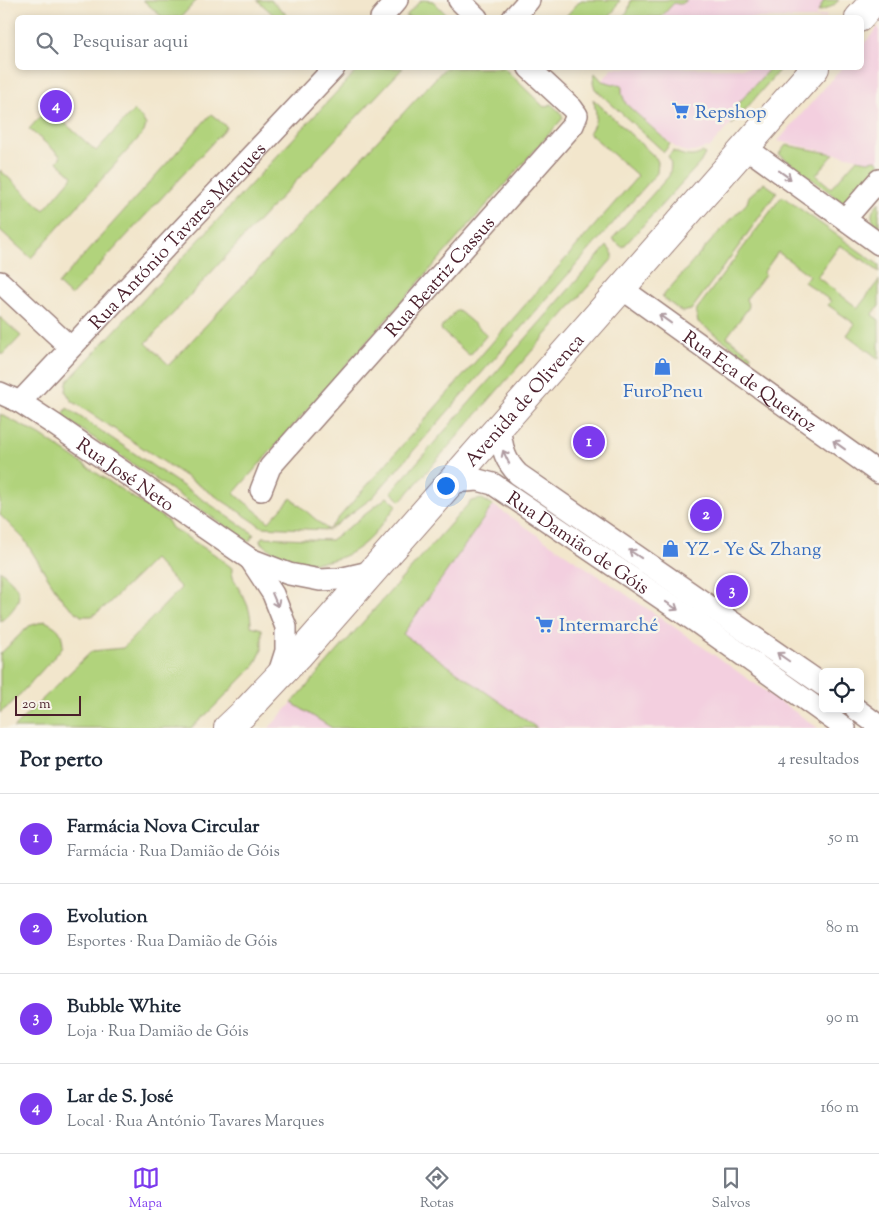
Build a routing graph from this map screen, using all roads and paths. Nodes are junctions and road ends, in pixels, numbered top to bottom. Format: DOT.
graph roads {
  1 [pos="397,0"];
  2 [pos="459,0"];
  3 [pos="529,0"];
  4 [pos="875,0"];
  5 [pos="384,15"];
  6 [pos="474,15"];
  7 [pos="516,15"];
  8 [pos="862,15"];
  9 [pos="332,70"];
  10 [pos="531,70"];
  11 [pos="813,70"];
  12 [pos="745,147"];
  13 [pos="879,180"];
  14 [pos="845,219"];
  15 [pos="879,244"];
  16 [pos="0,282"];
  17 [pos="621,288"];
  18 [pos="70,347"];
  19 [pos="0,393"];
  20 [pos="20,402"];
  21 [pos="500,428"];
  22 [pos="879,473"];
  23 [pos="452,482"];
  24 [pos="261,490"];
  25 [pos="250,559"];
  26 [pos="374,571"];
  27 [pos="278,678"];
  28 [pos="819,682"];
  29 [pos="861,713"];
  30 [pos="879,726"];
  31 [pos="228,728"];
  32 [pos="845,728"];
  1 -- 5 [label="street"];
  2 -- 6 [label="street"];
  3 -- 7 [label="street"];
  4 -- 8 [label="main road"];
  9 -- 18 [label="street, Rua António Tavares Marques"];
  10 -- 24 [label="street, Rua Beatriz Cassus"];
  11 -- 12 [label="main road, Avenida de Olivença"];
  12 -- 14 [label="street, one-way"];
  12 -- 17 [label="main road, Avenida de Olivença"];
  13 -- 14 [label="street"];
  14 -- 15 [label="street"];
  16 -- 18 [label="street"];
  17 -- 21 [label="main road, Avenida de Olivença"];
  22 -- 17 [label="street, Rua Eça de Queiroz, one-way"];
  18 -- 20 [label="street, Rua António Tavares Marques"];
  19 -- 20 [label="street, Rua José Neto"];
  20 -- 25 [label="street, Rua José Neto"];
  21 -- 23 [label="main road, Avenida de Olivença"];
  28 -- 21 [label="street, Rua Damião de Góis, one-way"];
  23 -- 26 [label="main road, Avenida de Olivença"];
  23 -- 32 [label="street, Rua Damião de Góis, one-way"];
  25 -- 26 [label="street, Rua José Neto"];
  25 -- 27 [label="street, Rua José Neto, one-way"];
  26 -- 27 [label="main road, Avenida de Olivença"];
  27 -- 31 [label="main road, Avenida de Olivença"];
  29 -- 30 [label="street"];
}
